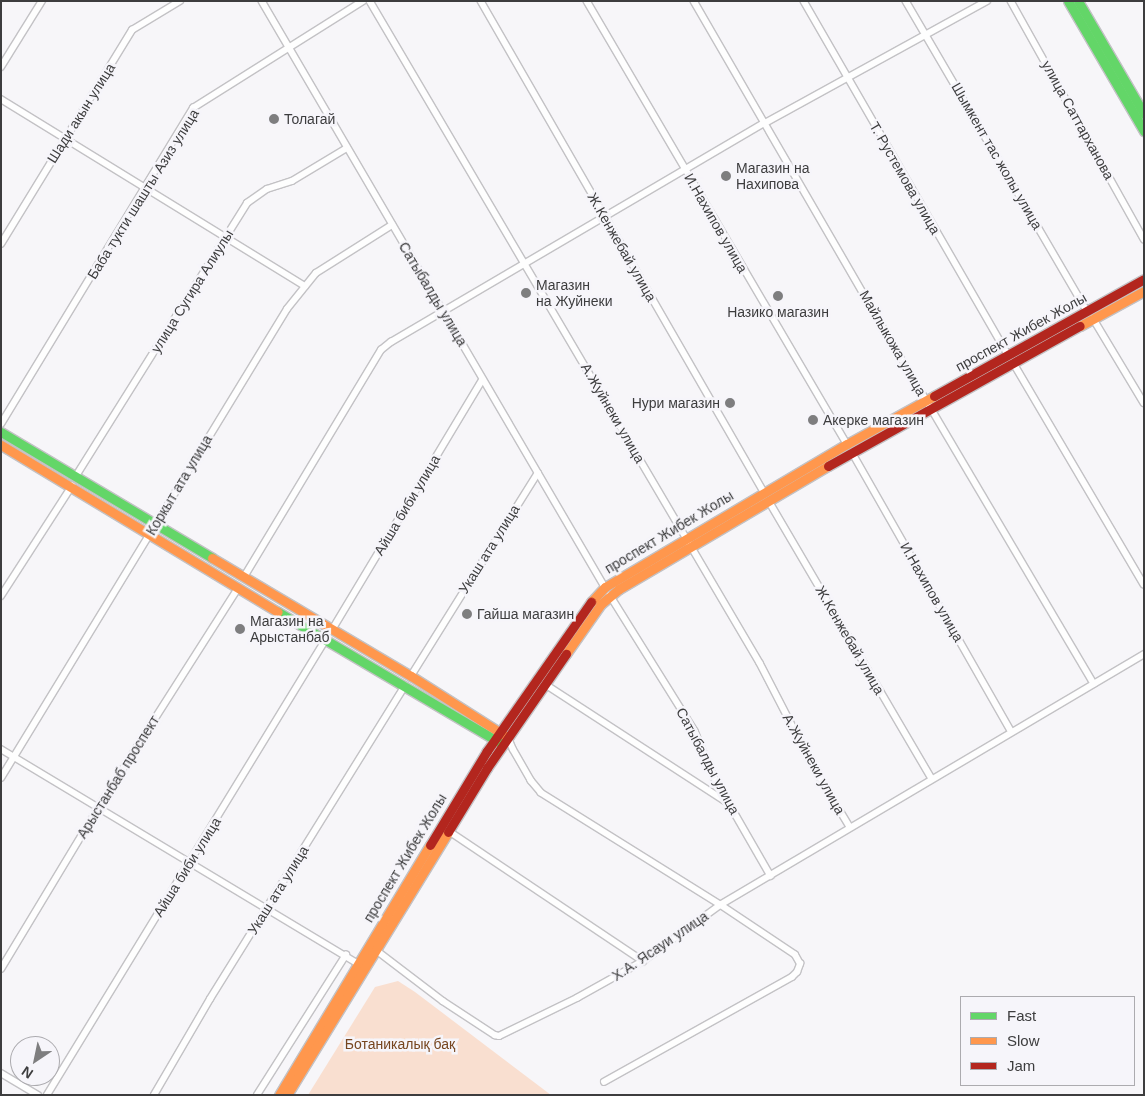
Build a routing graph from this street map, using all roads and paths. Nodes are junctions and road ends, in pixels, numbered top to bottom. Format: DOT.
graph roads {
  1 [pos="42,1"];
  2 [pos="180,1"];
  3 [pos="262,1"];
  4 [pos="363,1"];
  5 [pos="370,1"];
  6 [pos="481,1"];
  7 [pos="587,1"];
  8 [pos="694,1"];
  9 [pos="804,1"];
  10 [pos="906,1"];
  11 [pos="987,1"];
  12 [pos="1011,1"];
  13 [pos="1068,1"];
  14 [pos="1078,1"];
  15 [pos="926,35"];
  16 [pos="290,48"];
  17 [pos="1,67"];
  18 [pos="848,78"];
  19 [pos="1,99"];
  20 [pos="1144,114"];
  21 [pos="765,123"];
  22 [pos="1144,131"];
  23 [pos="66,139"];
  24 [pos="346,148"];
  25 [pos="686,170"];
  26 [pos="145,188"];
  27 [pos="604,217"];
  28 [pos="392,225"];
  29 [pos="226,238"];
  30 [pos="1144,239"];
  31 [pos="1,244"];
  32 [pos="526,264"];
  33 [pos="1144,279"];
  34 [pos="305,286"];
  35 [pos="1144,291"];
  36 [pos="445,311"];
  37 [pos="1090,314"];
  38 [pos="1011,358"];
  39 [pos="482,380"];
  40 [pos="1144,403"];
  41 [pos="929,404"];
  42 [pos="1,424"];
  43 [pos="1,432"];
  44 [pos="1,444"];
  45 [pos="850,448"];
  46 [pos="538,473"];
  47 [pos="76,476"];
  48 [pos="72,486"];
  49 [pos="767,497"];
  50 [pos="156,524"];
  51 [pos="150,533"];
  52 [pos="686,538"];
  53 [pos="691,546"];
  54 [pos="244,577"];
  55 [pos="1144,584"];
  56 [pos="605,587"];
  57 [pos="238,588"];
  58 [pos="610,595"];
  59 [pos="1,596"];
  60 [pos="332,630"];
  61 [pos="326,639"];
  62 [pos="1144,654"];
  63 [pos="411,676"];
  64 [pos="545,684"];
  65 [pos="1094,684"];
  66 [pos="404,686"];
  67 [pos="1012,732"];
  68 [pos="502,738"];
  69 [pos="1,749"];
  70 [pos="14,757"];
  71 [pos="1,778"];
  72 [pos="932,779"];
  73 [pos="729,804"];
  74 [pos="98,808"];
  75 [pos="850,827"];
  76 [pos="449,831"];
  77 [pos="189,863"];
  78 [pos="771,876"];
  79 [pos="720,906"];
  80 [pos="267,907"];
  81 [pos="376,950"];
  82 [pos="346,956"];
  83 [pos="643,961"];
  84 [pos="357,963"];
  85 [pos="1,969"];
  86 [pos="1,1073"];
  87 [pos="604,1082"];
  88 [pos="38,1095"];
  89 [pos="47,1095"];
  90 [pos="154,1095"];
  91 [pos="258,1095"];
  92 [pos="279,1095"];
  93 [pos="287,1095"];
  1 -- 17 [label="street"];
  2 -- 23 [label="street, Шади акын улица"];
  3 -- 16 [label="street, Сатыбалды улица"];
  4 -- 16 [label="street, Баба тукти шашты Азиз улица"];
  5 -- 32 [label="street, А.Жуйнеки улица"];
  6 -- 27 [label="street, Ж.Кенжебай улица"];
  7 -- 25 [label="street, И.Нахипов улица"];
  8 -- 21 [label="street, Майлыкожа улица"];
  9 -- 18 [label="street, Т. Рустемова улица"];
  10 -- 15 [label="street, Шымкент тас жолы улица"];
  11 -- 15 [label="street"];
  12 -- 30 [label="street, улица Саттарханова"];
  13 -- 22 [label="street"];
  14 -- 20 [label="street"];
  15 -- 18 [label="street"];
  15 -- 37 [label="street, Шымкент тас жолы улица"];
  16 -- 24 [label="street, Сатыбалды улица"];
  16 -- 26 [label="street, Баба тукти шашты Азиз улица"];
  18 -- 21 [label="street"];
  18 -- 38 [label="street, Т. Рустемова улица"];
  19 -- 23 [label="street"];
  21 -- 25 [label="street"];
  21 -- 41 [label="street, Майлыкожа улица"];
  23 -- 26 [label="street"];
  23 -- 31 [label="street, Шади акын улица"];
  24 -- 28 [label="street, Сатыбалды улица"];
  24 -- 29 [label="street, улица Сугира Алиулы"];
  25 -- 27 [label="street"];
  25 -- 45 [label="street, И.Нахипов улица"];
  26 -- 29 [label="street"];
  26 -- 42 [label="street, Баба тукти шашты Азиз улица"];
  27 -- 32 [label="street"];
  27 -- 49 [label="street, Ж.Кенжебай улица"];
  28 -- 34 [label="street, Коркыт ата улица"];
  28 -- 36 [label="street, Сатыбалды улица"];
  29 -- 34 [label="street"];
  29 -- 47 [label="street, улица Сугира Алиулы"];
  32 -- 36 [label="street"];
  32 -- 52 [label="street, А.Жуйнеки улица"];
  33 -- 37 [label="street, проспект Жибек Жолы"];
  34 -- 50 [label="street, Коркыт ата улица"];
  35 -- 37 [label="street, проспект Жибек Жолы"];
  36 -- 39 [label="street, Сатыбалды улица"];
  36 -- 54 [label="street"];
  37 -- 38 [label="street, проспект Жибек Жолы"];
  37 -- 40 [label="street, Шымкент тас жолы улица"];
  38 -- 41 [label="street, проспект Жибек Жолы"];
  38 -- 55 [label="street, Т. Рустемова улица"];
  39 -- 46 [label="street, Сатыбалды улица"];
  39 -- 60 [label="street, Айша биби улица"];
  41 -- 45 [label="street, проспект Жибек Жолы"];
  41 -- 65 [label="street, Майлыкожа улица"];
  43 -- 47 [label="street"];
  44 -- 48 [label="street"];
  45 -- 49 [label="street, проспект Жибек Жолы"];
  45 -- 67 [label="street, И.Нахипов улица"];
  46 -- 56 [label="street, Сатыбалды улица"];
  46 -- 63 [label="street, Укаш ата улица"];
  47 -- 50 [label="street"];
  48 -- 51 [label="street"];
  48 -- 59 [label="street"];
  49 -- 52 [label="street, проспект Жибек Жолы"];
  49 -- 53 [label="street, проспект Жибек Жолы"];
  49 -- 72 [label="street, Ж.Кенжебай улица"];
  50 -- 51 [label="street, Коркыт ата улица"];
  50 -- 54 [label="street"];
  51 -- 57 [label="street"];
  51 -- 70 [label="street, Коркыт ата улица"];
  52 -- 53 [label="street, А.Жуйнеки улица"];
  52 -- 56 [label="street, проспект Жибек Жолы"];
  53 -- 58 [label="street, проспект Жибек Жолы"];
  53 -- 75 [label="street, А.Жуйнеки улица"];
  54 -- 60 [label="street"];
  56 -- 68 [label="street, проспект Жибек Жолы"];
  57 -- 61 [label="street"];
  57 -- 74 [label="street, Арыстанбаб проспект"];
  58 -- 64 [label="street, проспект Жибек Жолы"];
  58 -- 73 [label="street, Сатыбалды улица"];
  60 -- 63 [label="street"];
  61 -- 66 [label="street"];
  61 -- 77 [label="street, Айша биби улица"];
  62 -- 65 [label="street"];
  63 -- 68 [label="street"];
  64 -- 68 [label="street, проспект Жибек Жолы"];
  64 -- 73 [label="street"];
  65 -- 67 [label="street"];
  66 -- 68 [label="street"];
  66 -- 80 [label="street, Укаш ата улица"];
  67 -- 72 [label="street"];
  68 -- 76 [label="street, проспект Жибек Жолы"];
  68 -- 79 [label="street, Х.А. Ясауи улица"];
  68 -- 84 [label="street, проспект Жибек Жолы"];
  69 -- 70 [label="street"];
  70 -- 71 [label="street, Коркыт ата улица"];
  70 -- 74 [label="street"];
  72 -- 75 [label="street"];
  73 -- 78 [label="street, Сатыбалды улица"];
  74 -- 77 [label="street"];
  74 -- 85 [label="street, Арыстанбаб проспект"];
  75 -- 78 [label="street"];
  76 -- 81 [label="street, проспект Жибек Жолы"];
  76 -- 83 [label="street"];
  77 -- 80 [label="street"];
  77 -- 89 [label="street, Айша биби улица"];
  78 -- 79 [label="street"];
  79 -- 83 [label="street, Х.А. Ясауи улица"];
  79 -- 87 [label="street"];
  80 -- 82 [label="street"];
  80 -- 90 [label="street, Укаш ата улица"];
  81 -- 83 [label="street, Х.А. Ясауи улица"];
  81 -- 93 [label="street, проспект Жибек Жолы"];
  82 -- 84 [label="street"];
  82 -- 91 [label="street"];
  84 -- 92 [label="street, проспект Жибек Жолы"];
  86 -- 88 [label="street"];
}
